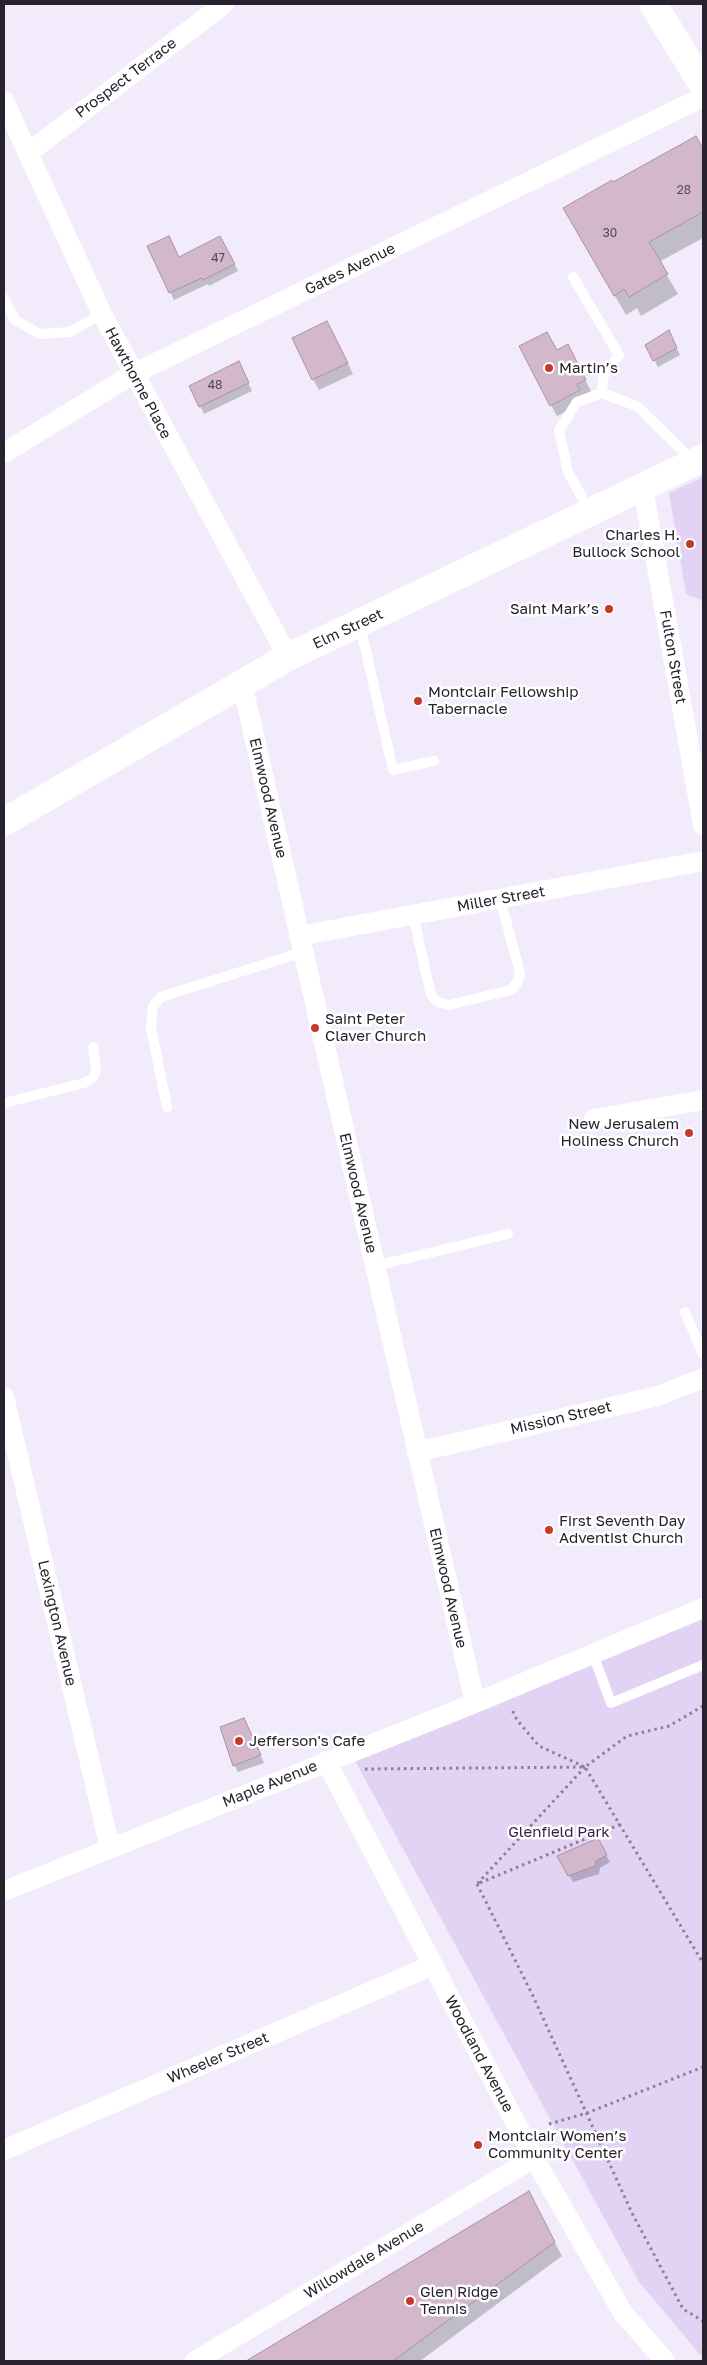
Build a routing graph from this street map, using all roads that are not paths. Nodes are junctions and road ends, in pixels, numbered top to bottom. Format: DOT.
graph roads {
  1 [pos="224,4"];
  2 [pos="653,4"];
  3 [pos="703,85"];
  4 [pos="703,98"];
  5 [pos="6,112"];
  6 [pos="28,153"];
  7 [pos="573,277"];
  8 [pos="4,299"];
  9 [pos="102,314"];
  10 [pos="133,374"];
  11 [pos="602,393"];
  12 [pos="4,453"];
  13 [pos="699,460"];
  14 [pos="643,488"];
  15 [pos="590,513"];
  16 [pos="359,624"];
  17 [pos="288,657"];
  18 [pos="242,683"];
  19 [pos="434,761"];
  20 [pos="4,822"];
  21 [pos="703,825"];
  22 [pos="703,861"];
  23 [pos="500,899"];
  24 [pos="413,915"];
  25 [pos="301,944"];
  26 [pos="94,1047"];
  27 [pos="703,1100"];
  28 [pos="4,1102"];
  29 [pos="167,1107"];
  30 [pos="594,1119"];
  31 [pos="508,1234"];
  32 [pos="375,1266"];
  33 [pos="685,1312"];
  34 [pos="703,1354"];
  35 [pos="703,1378"];
  36 [pos="4,1397"];
  37 [pos="417,1452"];
  38 [pos="703,1608"];
  39 [pos="593,1654"];
  40 [pos="703,1666"];
  41 [pos="474,1703"];
  42 [pos="326,1761"];
  43 [pos="110,1848"];
  44 [pos="4,1891"];
  45 [pos="433,1965"];
  46 [pos="4,2150"];
  47 [pos="534,2158"];
  48 [pos="194,2361"];
  49 [pos="665,2361"];
  1 -- 6 [label="street, Prospect Terrace"];
  2 -- 3 [label="street"];
  4 -- 10 [label="street, Gates Avenue"];
  5 -- 6 [label="street, Hawthorne Place"];
  6 -- 9 [label="street, Hawthorne Place"];
  7 -- 11 [label="lane"];
  8 -- 9 [label="lane"];
  9 -- 10 [label="street, Hawthorne Place"];
  10 -- 12 [label="street, Gates Avenue"];
  10 -- 17 [label="street, Hawthorne Place"];
  11 -- 13 [label="lane"];
  11 -- 15 [label="lane"];
  13 -- 14 [label="street, Elm Street"];
  14 -- 15 [label="street, Elm Street"];
  14 -- 21 [label="street, Fulton Street"];
  15 -- 16 [label="street, Elm Street"];
  16 -- 17 [label="street, Elm Street"];
  16 -- 19 [label="lane"];
  17 -- 18 [label="street, Elm Street"];
  18 -- 20 [label="street, Elm Street"];
  18 -- 25 [label="street, Elmwood Avenue"];
  22 -- 23 [label="street, Miller Street"];
  23 -- 24 [label="street, Miller Street"];
  23 -- 24 [label="lane"];
  24 -- 25 [label="street, Miller Street"];
  25 -- 29 [label="lane"];
  25 -- 32 [label="street, Elmwood Avenue"];
  26 -- 28 [label="lane"];
  27 -- 30 [label="street"];
  31 -- 32 [label="lane"];
  32 -- 37 [label="street, Elmwood Avenue"];
  33 -- 34 [label="lane"];
  35 -- 37 [label="street, Mission Street"];
  36 -- 43 [label="street, Lexington Avenue"];
  37 -- 41 [label="street, Elmwood Avenue"];
  38 -- 39 [label="street, Maple Avenue"];
  39 -- 40 [label="lane"];
  39 -- 41 [label="street, Maple Avenue"];
  41 -- 42 [label="street, Maple Avenue"];
  42 -- 43 [label="street, Maple Avenue"];
  42 -- 45 [label="street, Woodland Avenue"];
  43 -- 44 [label="street, Maple Avenue"];
  45 -- 46 [label="street, Wheeler Street"];
  45 -- 47 [label="street, Woodland Avenue"];
  47 -- 48 [label="street, Willowdale Avenue"];
  47 -- 49 [label="street, Woodland Avenue"];
}
